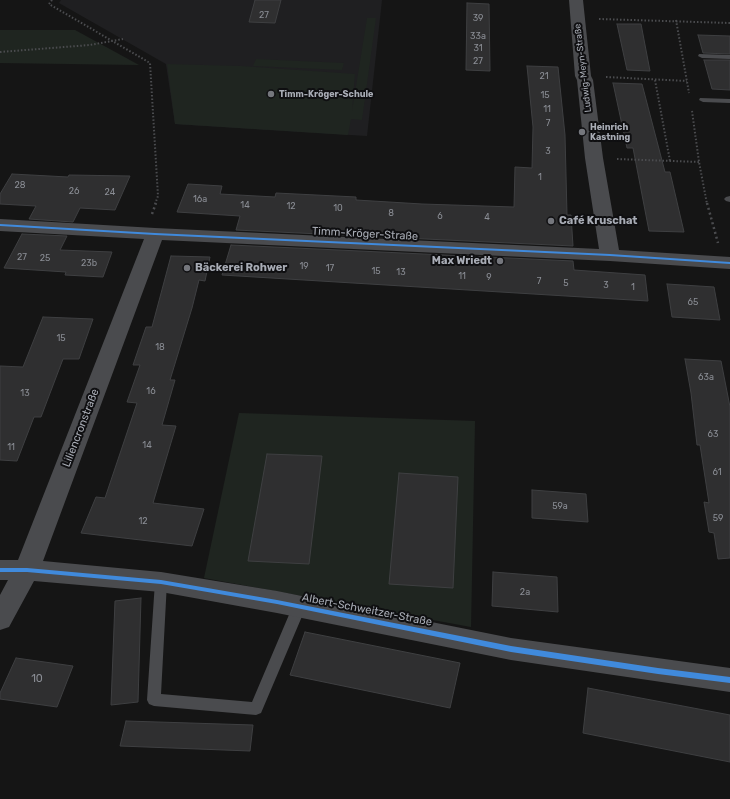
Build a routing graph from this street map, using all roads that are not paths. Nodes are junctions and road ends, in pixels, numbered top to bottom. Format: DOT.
graph roads {
  1 [pos="576,0"];
  2 [pos="702,56"];
  3 [pos="730,57"];
  4 [pos="703,100"];
  5 [pos="730,101"];
  6 [pos="0,225"];
  7 [pos="149,234"];
  8 [pos="610,255"];
  9 [pos="727,263"];
  10 [pos="0,570"];
  11 [pos="27,570"];
  12 [pos="161,582"];
  13 [pos="299,607"];
  14 [pos="0,619"];
  15 [pos="730,680"];
  1 -- 8 [label="street, Ludwig-Meyn-Straße"];
  2 -- 3 [label="lane"];
  4 -- 5 [label="lane"];
  6 -- 7 [label="street, Timm-Kröger-Straße"];
  7 -- 8 [label="street, Timm-Kröger-Straße"];
  7 -- 11 [label="street, Liliencronstraße"];
  8 -- 9 [label="street, Timm-Kröger-Straße"];
  10 -- 11 [label="street, Albert-Schweitzer-Straße"];
  11 -- 12 [label="street, Albert-Schweitzer-Straße"];
  11 -- 14 [label="street, Liliencronstraße"];
  12 -- 13 [label="street, Albert-Schweitzer-Straße"];
  12 -- 13 [label="lane"];
  13 -- 15 [label="street, Albert-Schweitzer-Straße"];
}
